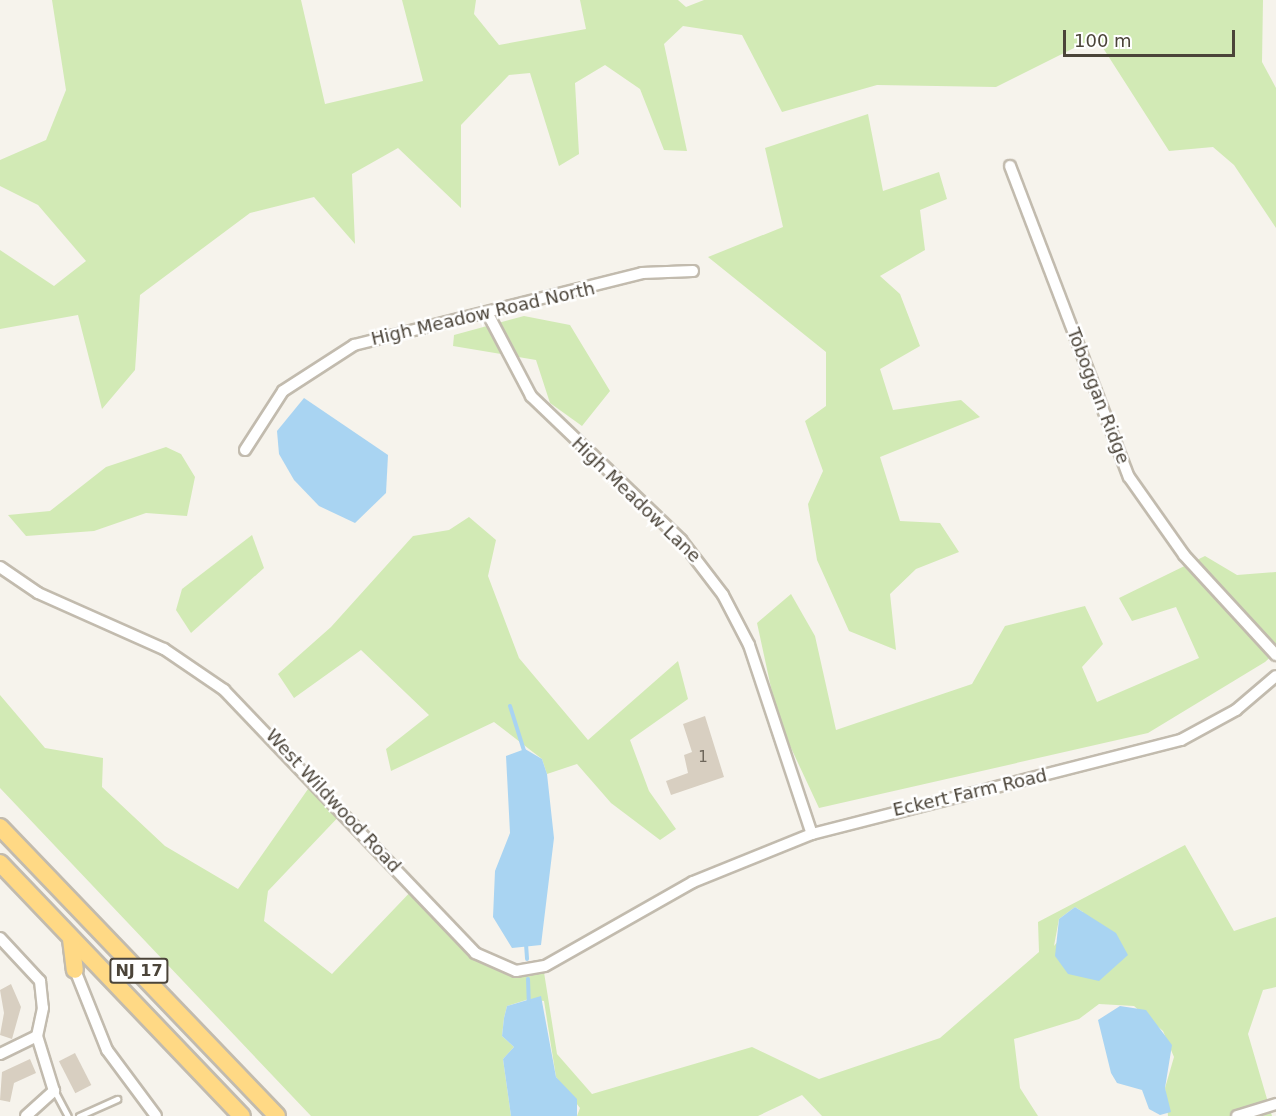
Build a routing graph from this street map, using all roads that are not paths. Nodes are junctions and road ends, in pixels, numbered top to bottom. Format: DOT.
graph roads {
  1 [pos="1010,166"];
  2 [pos="693,271"];
  3 [pos="488,314"];
  4 [pos="245,450"];
  5 [pos="0,567"];
  6 [pos="1276,655"];
  7 [pos="1276,675"];
  8 [pos="0,826"];
  9 [pos="812,834"];
  10 [pos="0,863"];
  11 [pos="657,902"];
  12 [pos="0,938"];
  13 [pos="71,939"];
  14 [pos="75,970"];
  15 [pos="37,1036"];
  16 [pos="0,1054"];
  17 [pos="54,1091"];
  18 [pos="117,1099"];
  19 [pos="1276,1104"];
  20 [pos="26,1116"];
  21 [pos="69,1116"];
  22 [pos="79,1116"];
  23 [pos="156,1116"];
  24 [pos="243,1116"];
  25 [pos="277,1116"];
  26 [pos="1237,1116"];
  1 -- 6 [label="street, Toboggan Ridge"];
  2 -- 3 [label="street, High Meadow Road North"];
  3 -- 4 [label="street, High Meadow Road North"];
  3 -- 9 [label="street, High Meadow Lane"];
  5 -- 11 [label="street, West Wildwood Road"];
  7 -- 9 [label="street, Eckert Farm Road"];
  8 -- 25 [label="highway, NJ 17"];
  9 -- 11 [label="street, Eckert Farm Road"];
  10 -- 13 [label="highway, NJ 17"];
  12 -- 15 [label="street"];
  13 -- 14 [label="highway"];
  13 -- 24 [label="highway, NJ 17"];
  14 -- 23 [label="street"];
  15 -- 16 [label="street"];
  15 -- 17 [label="street"];
  17 -- 20 [label="street"];
  17 -- 21 [label="lane"];
  18 -- 22 [label="lane"];
  19 -- 26 [label="street"];
}
